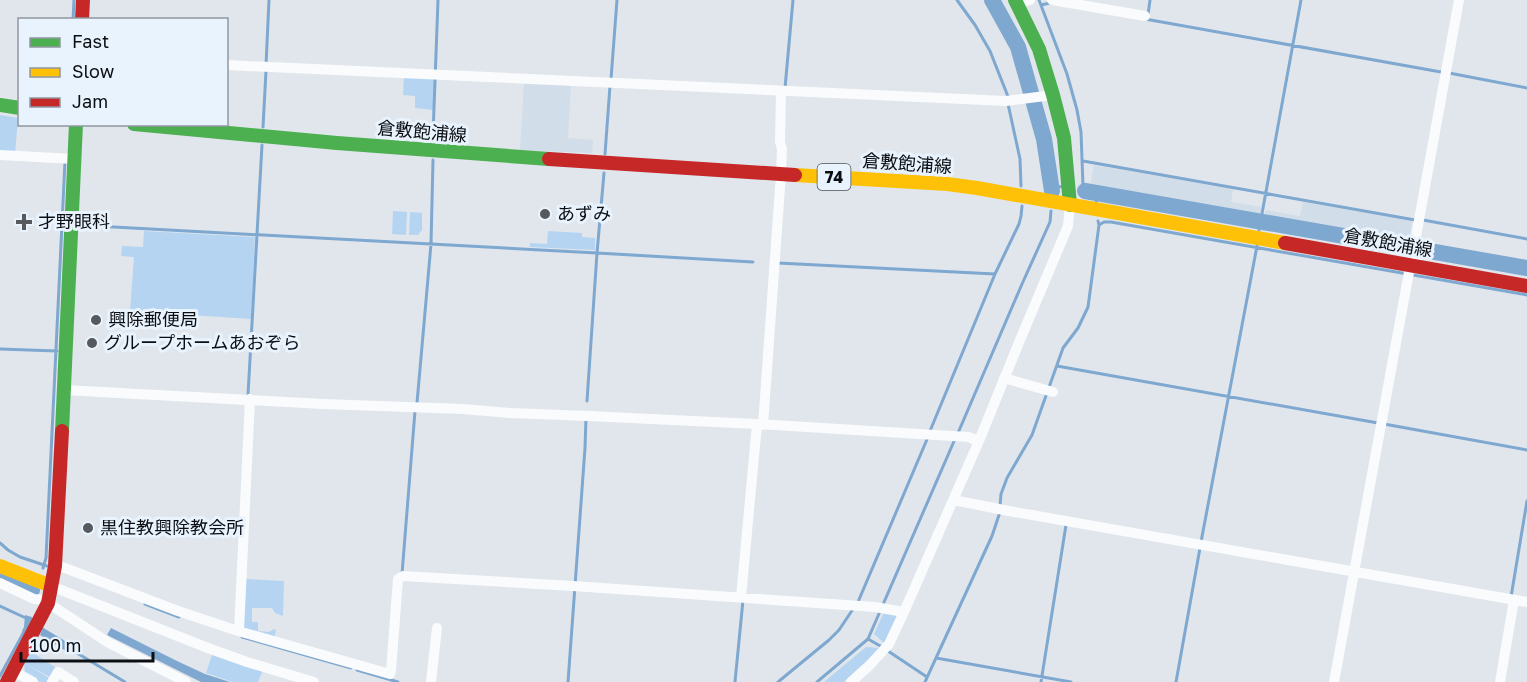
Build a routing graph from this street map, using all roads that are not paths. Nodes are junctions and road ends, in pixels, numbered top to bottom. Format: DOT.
graph roads {
  1 [pos="83,0"];
  2 [pos="1052,0"];
  3 [pos="1459,0"];
  4 [pos="1021,1"];
  5 [pos="1145,16"];
  6 [pos="82,18"];
  7 [pos="228,65"];
  8 [pos="784,91"];
  9 [pos="1053,95"];
  10 [pos="0,105"];
  11 [pos="18,108"];
  12 [pos="76,126"];
  13 [pos="153,126"];
  14 [pos="0,155"];
  15 [pos="68,159"];
  16 [pos="781,174"];
  17 [pos="1070,205"];
  18 [pos="1412,263"];
  19 [pos="1527,286"];
  20 [pos="1004,378"];
  21 [pos="64,390"];
  22 [pos="1050,392"];
  23 [pos="250,401"];
  24 [pos="759,426"];
  25 [pos="979,441"];
  26 [pos="953,500"];
  27 [pos="0,566"];
  28 [pos="55,566"];
  29 [pos="1352,573"];
  30 [pos="0,583"];
  31 [pos="49,596"];
  32 [pos="741,597"];
  33 [pos="1512,601"];
  34 [pos="1527,602"];
  35 [pos="904,612"];
  36 [pos="437,628"];
  37 [pos="237,630"];
  38 [pos="10,676"];
  39 [pos="33,682"];
  40 [pos="52,682"];
  41 [pos="74,682"];
  42 [pos="186,682"];
  43 [pos="314,682"];
  44 [pos="431,682"];
  45 [pos="850,682"];
  46 [pos="1334,682"];
  47 [pos="1500,682"];
  1 -- 6 [label="main road"];
  2 -- 5 [label="street"];
  3 -- 18 [label="street"];
  4 -- 9 [label="main road"];
  7 -- 8 [label="street"];
  8 -- 9 [label="street"];
  8 -- 16 [label="street"];
  9 -- 17 [label="main road"];
  10 -- 11 [label="main road"];
  12 -- 15 [label="main road"];
  13 -- 16 [label="main road, 倉敷飽浦線 / 74"];
  14 -- 15 [label="street"];
  15 -- 21 [label="main road"];
  16 -- 17 [label="main road, 倉敷飽浦線 / 74"];
  16 -- 24 [label="street"];
  17 -- 18 [label="main road, 倉敷飽浦線 / 74"];
  17 -- 20 [label="street"];
  18 -- 19 [label="main road, 倉敷飽浦線 / 74"];
  18 -- 29 [label="street"];
  20 -- 22 [label="street"];
  20 -- 25 [label="street"];
  21 -- 23 [label="street"];
  21 -- 28 [label="main road"];
  23 -- 24 [label="street"];
  23 -- 37 [label="street"];
  24 -- 25 [label="street"];
  24 -- 32 [label="street"];
  25 -- 26 [label="street"];
  26 -- 29 [label="street"];
  26 -- 35 [label="street"];
  27 -- 31 [label="main road"];
  28 -- 31 [label="main road"];
  28 -- 37 [label="street"];
  29 -- 33 [label="street"];
  29 -- 46 [label="street"];
  30 -- 31 [label="street"];
  31 -- 38 [label="main road"];
  31 -- 42 [label="street"];
  31 -- 43 [label="street"];
  32 -- 35 [label="street"];
  32 -- 37 [label="street"];
  33 -- 34 [label="street"];
  33 -- 47 [label="street"];
  35 -- 45 [label="street"];
  36 -- 44 [label="street"];
  38 -- 39 [label="street"];
  40 -- 41 [label="street"];
}
